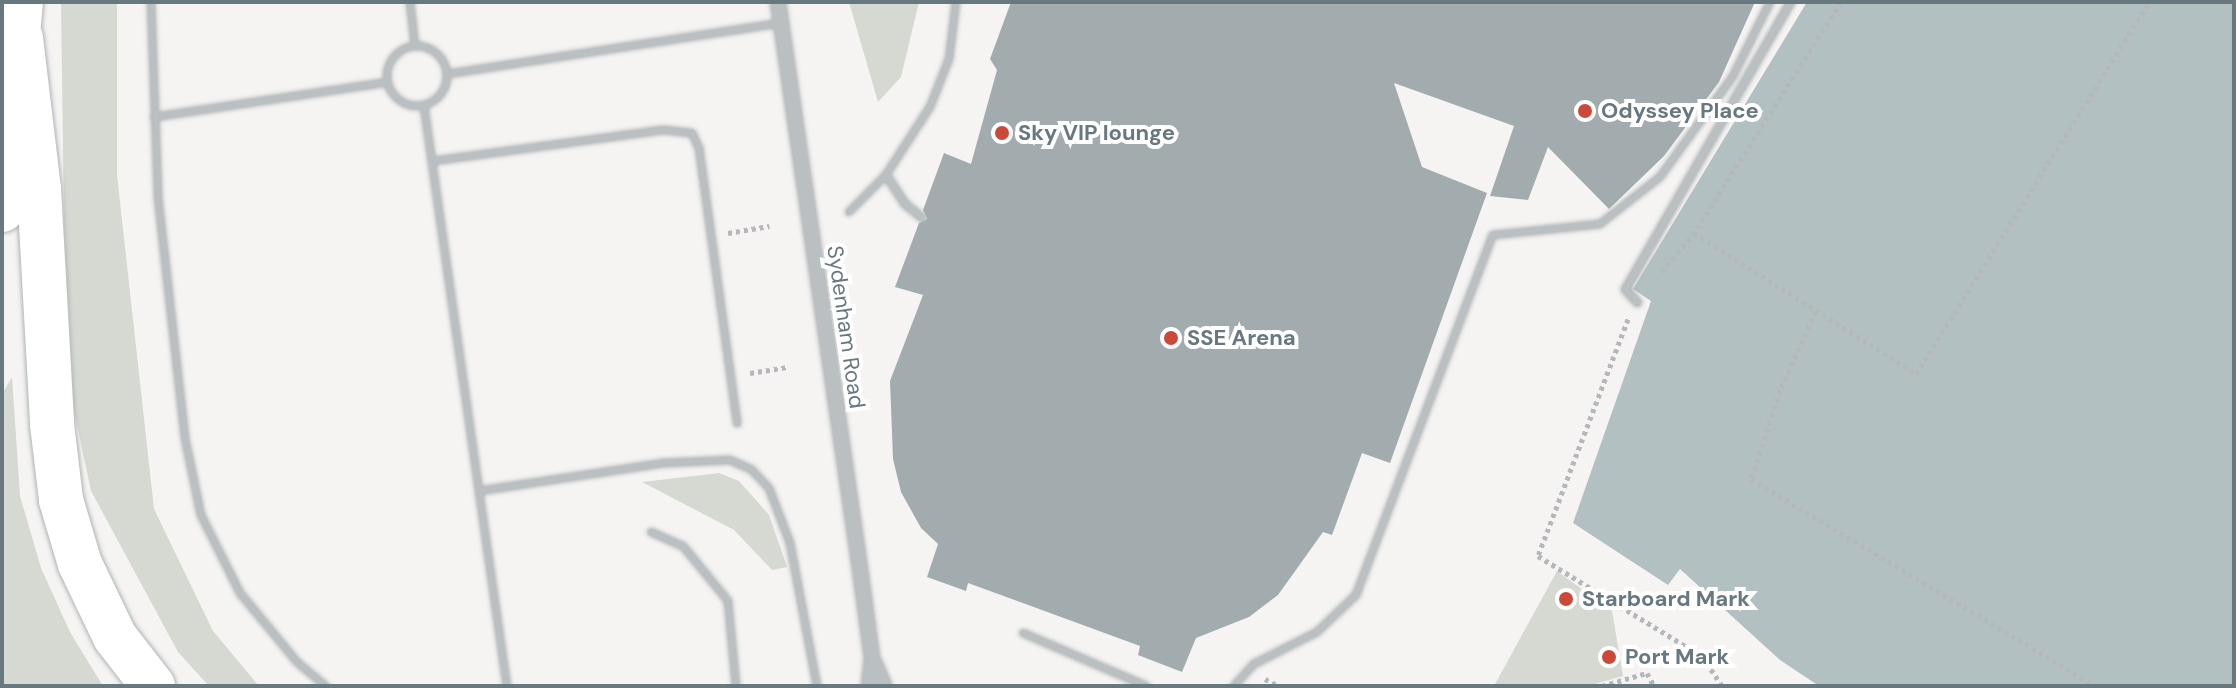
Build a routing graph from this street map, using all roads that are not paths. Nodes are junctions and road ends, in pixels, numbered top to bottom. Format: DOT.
graph roads {
  1 [pos="151,2"];
  2 [pos="410,2"];
  3 [pos="778,2"];
  4 [pos="956,2"];
  5 [pos="1770,2"];
  6 [pos="1790,2"];
  7 [pos="21,20"];
  8 [pos="781,23"];
  9 [pos="415,46"];
  10 [pos="447,74"];
  11 [pos="387,82"];
  12 [pos="424,106"];
  13 [pos="154,117"];
  14 [pos="433,161"];
  15 [pos="886,175"];
  16 [pos="2,210"];
  17 [pos="849,212"];
  18 [pos="921,217"];
  19 [pos="1637,302"];
  20 [pos="737,423"];
  21 [pos="479,491"];
  22 [pos="651,532"];
  23 [pos="1023,633"];
  24 [pos="872,658"];
  25 [pos="153,686"];
  26 [pos="326,686"];
  27 [pos="507,686"];
  28 [pos="736,686"];
  29 [pos="817,686"];
  30 [pos="869,686"];
  31 [pos="884,686"];
  32 [pos="1146,686"];
  33 [pos="1234,686"];
  1 -- 13 [label="lane"];
  2 -- 9 [label="lane"];
  3 -- 8 [label="street, Sydenham Road"];
  4 -- 15 [label="lane"];
  5 -- 33 [label="lane"];
  6 -- 19 [label="street"];
  7 -- 16 [label="highway"];
  7 -- 25 [label="highway"];
  8 -- 10 [label="lane"];
  8 -- 24 [label="street, Sydenham Road"];
  9 -- 10 [label="lane"];
  9 -- 11 [label="lane"];
  10 -- 12 [label="lane"];
  11 -- 12 [label="lane"];
  11 -- 13 [label="lane"];
  12 -- 14 [label="lane"];
  13 -- 26 [label="lane"];
  14 -- 20 [label="lane"];
  14 -- 21 [label="lane"];
  15 -- 17 [label="lane"];
  15 -- 18 [label="street"];
  21 -- 27 [label="lane"];
  21 -- 29 [label="lane"];
  22 -- 28 [label="lane"];
  23 -- 32 [label="lane"];
  24 -- 30 [label="street, Sydenham Road"];
  24 -- 31 [label="street, Sydenham Road"];
}
